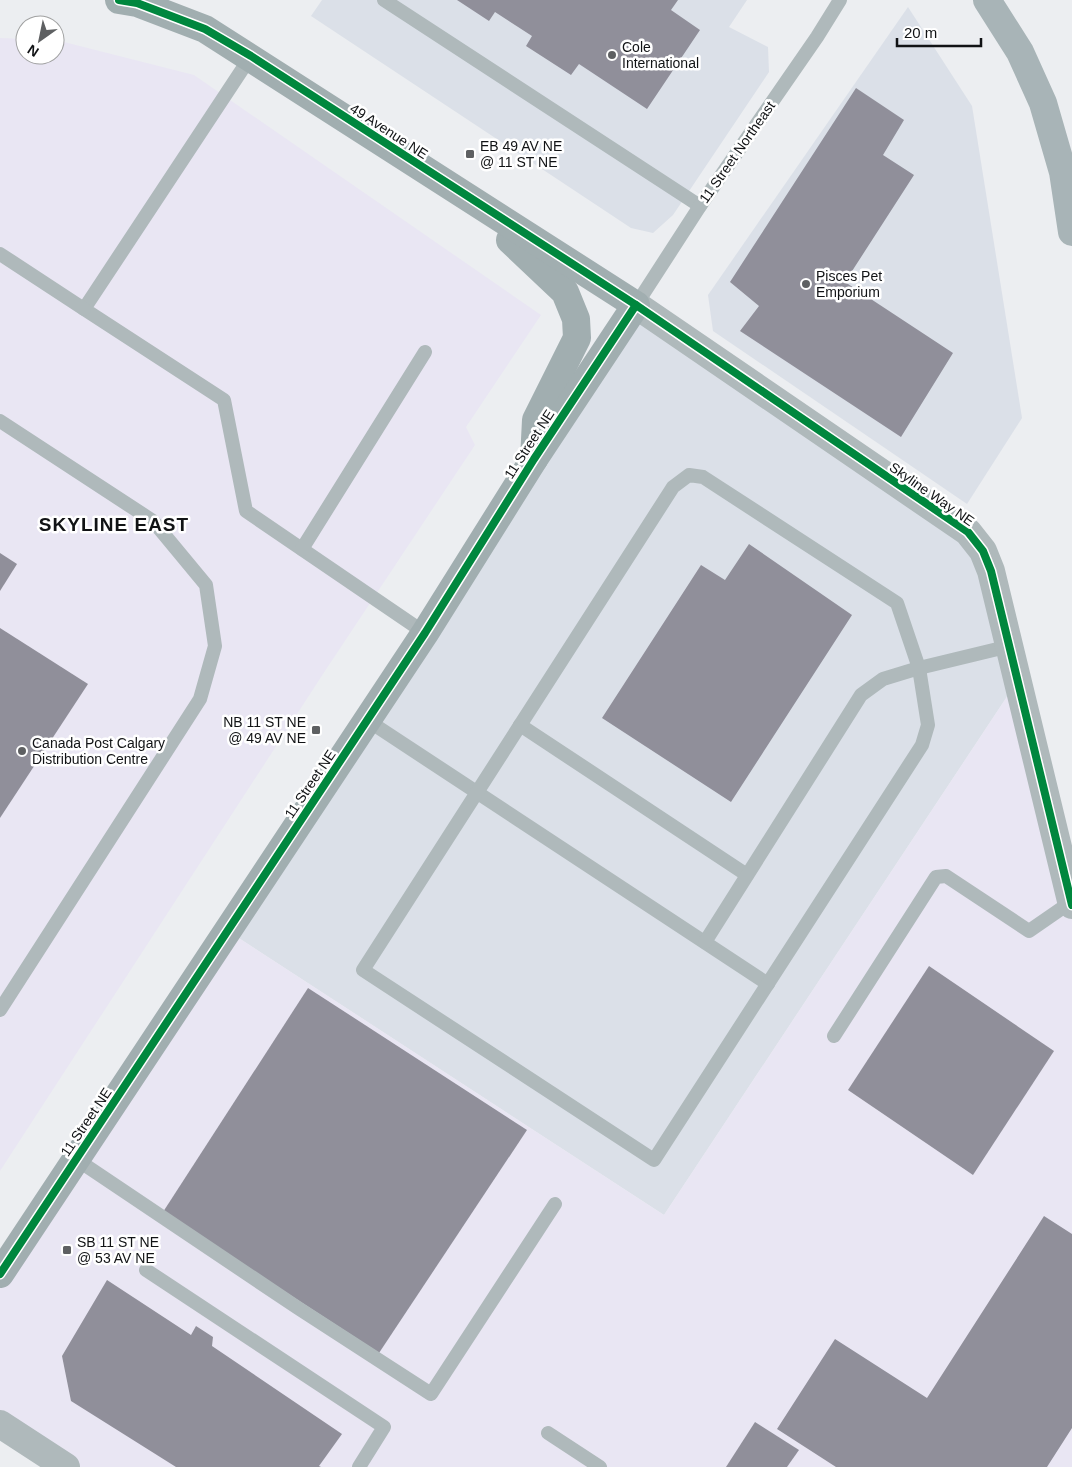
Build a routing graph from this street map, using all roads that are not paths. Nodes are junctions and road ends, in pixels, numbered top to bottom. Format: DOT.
graph roads {
  1 [pos="384,0"];
  2 [pos="840,0"];
  3 [pos="987,0"];
  4 [pos="129,1"];
  5 [pos="251,56"];
  6 [pos="458,190"];
  7 [pos="700,206"];
  8 [pos="1072,232"];
  9 [pos="0,254"];
  10 [pos="636,305"];
  11 [pos="84,309"];
  12 [pos="425,352"];
  13 [pos="0,421"];
  14 [pos="534,459"];
  15 [pos="302,549"];
  16 [pos="425,633"];
  17 [pos="1010,646"];
  18 [pos="919,668"];
  19 [pos="367,720"];
  20 [pos="520,725"];
  21 [pos="477,793"];
  22 [pos="747,875"];
  23 [pos="1072,904"];
  24 [pos="705,942"];
  25 [pos="768,984"];
  26 [pos="0,1010"];
  27 [pos="834,1036"];
  28 [pos="76,1159"];
  29 [pos="556,1204"];
  30 [pos="146,1270"];
  31 [pos="0,1274"];
  32 [pos="0,1424"];
  33 [pos="548,1433"];
  34 [pos="66,1467"];
  35 [pos="359,1467"];
  36 [pos="600,1467"];
  1 -- 7 [label="lane"];
  2 -- 7 [label="lane, 11 Street Northeast"];
  3 -- 8 [label="highway"];
  4 -- 5 [label="street, 49 Avenue NE"];
  5 -- 6 [label="street, 49 Avenue NE"];
  5 -- 11 [label="lane"];
  6 -- 10 [label="street, 49 Avenue NE"];
  6 -- 14 [label="street"];
  7 -- 10 [label="lane, 11 Street Northeast"];
  9 -- 11 [label="lane"];
  10 -- 14 [label="street, 11 Street NE"];
  10 -- 17 [label="street, Skyline Way NE"];
  11 -- 15 [label="lane"];
  12 -- 15 [label="lane"];
  13 -- 26 [label="lane"];
  14 -- 16 [label="street, 11 Street NE"];
  15 -- 16 [label="lane"];
  16 -- 19 [label="street, 11 Street NE"];
  17 -- 18 [label="lane"];
  17 -- 23 [label="street, Skyline Way NE"];
  18 -- 20 [label="lane"];
  18 -- 22 [label="lane"];
  18 -- 25 [label="lane"];
  19 -- 21 [label="lane"];
  19 -- 28 [label="street, 11 Street NE"];
  20 -- 21 [label="lane"];
  20 -- 22 [label="lane"];
  21 -- 24 [label="lane"];
  21 -- 25 [label="lane"];
  22 -- 24 [label="lane"];
  23 -- 27 [label="lane"];
  24 -- 25 [label="lane"];
  28 -- 29 [label="lane"];
  28 -- 31 [label="street, 11 Street NE"];
  30 -- 35 [label="lane"];
  32 -- 34 [label="street"];
  33 -- 36 [label="lane"];
}
